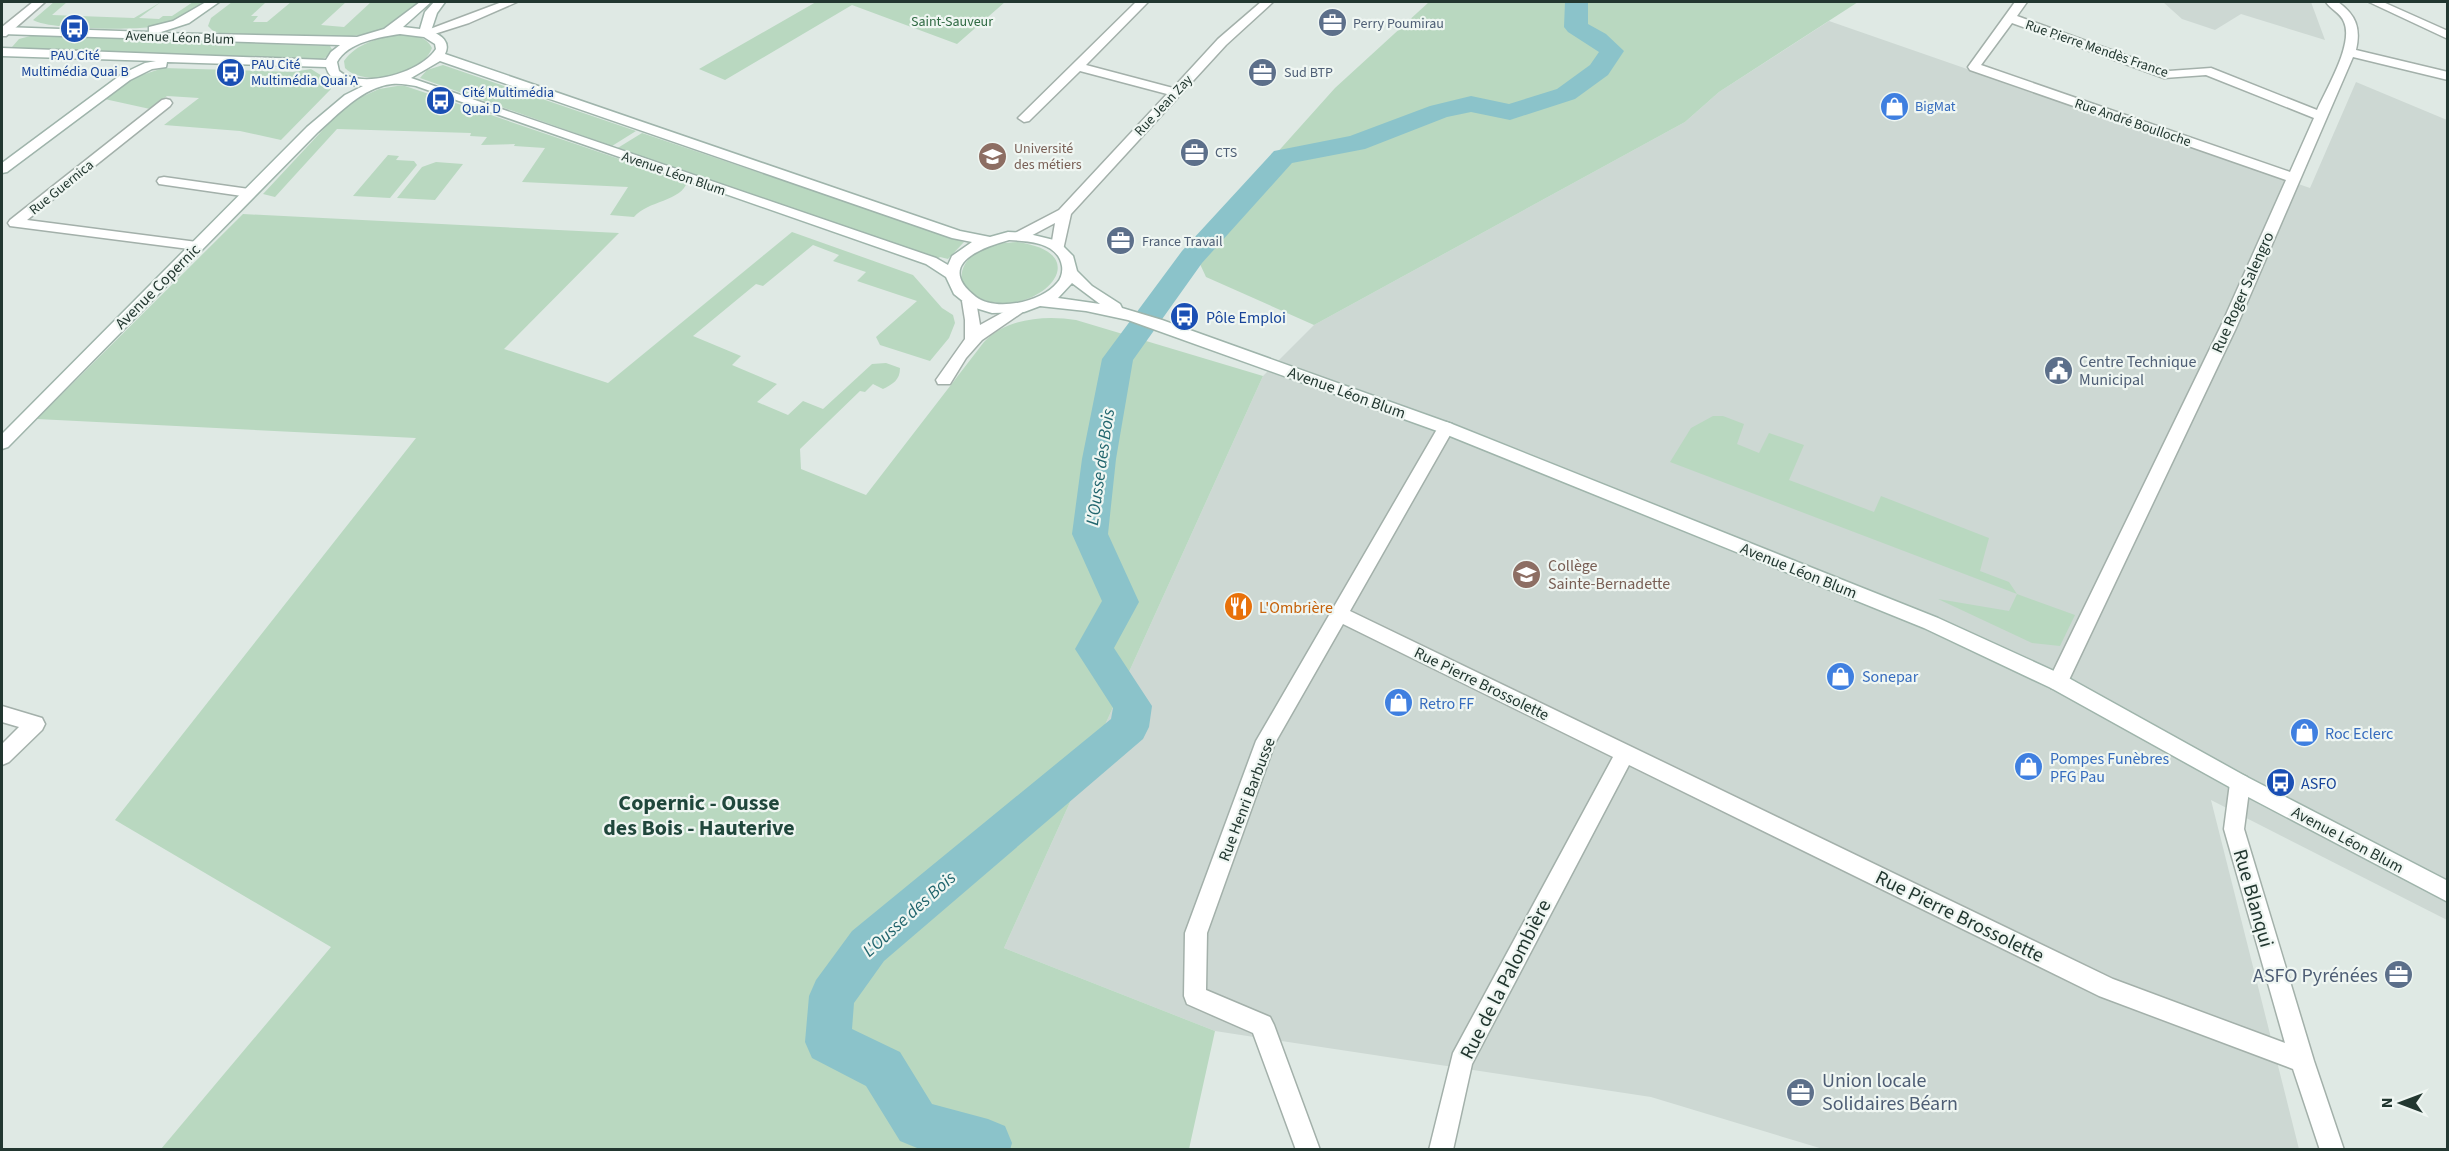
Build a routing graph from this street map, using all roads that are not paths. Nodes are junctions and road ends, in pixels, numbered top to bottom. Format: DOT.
graph roads {
  1 [pos="39,2"];
  2 [pos="213,2"];
  3 [pos="227,2"];
  4 [pos="426,2"];
  5 [pos="440,2"];
  6 [pos="511,2"];
  7 [pos="1142,2"];
  8 [pos="1266,2"];
  9 [pos="2021,2"];
  10 [pos="2331,2"];
  11 [pos="2375,2"];
  12 [pos="2010,18"];
  13 [pos="465,21"];
  14 [pos="2,31"];
  15 [pos="385,32"];
  16 [pos="426,32"];
  17 [pos="117,35"];
  18 [pos="2448,36"];
  19 [pos="220,39"];
  20 [pos="357,41"];
  21 [pos="441,41"];
  22 [pos="2,52"];
  23 [pos="2349,52"];
  24 [pos="93,56"];
  25 [pos="438,56"];
  26 [pos="198,60"];
  27 [pos="331,64"];
  28 [pos="1078,67"];
  29 [pos="2448,76"];
  30 [pos="342,79"];
  31 [pos="387,81"];
  32 [pos="1175,92"];
  33 [pos="166,103"];
  34 [pos="2320,116"];
  35 [pos="1024,118"];
  36 [pos="69,119"];
  37 [pos="312,130"];
  38 [pos="2,169"];
  39 [pos="2292,177"];
  40 [pos="164,181"];
  41 [pos="249,193"];
  42 [pos="1064,213"];
  43 [pos="1020,236"];
  44 [pos="987,240"];
  45 [pos="197,246"];
  46 [pos="1058,248"];
  47 [pos="1070,273"];
  48 [pos="952,274"];
  49 [pos="969,301"];
  50 [pos="1042,302"];
  51 [pos="1023,308"];
  52 [pos="1128,314"];
  53 [pos="972,338"];
  54 [pos="944,380"];
  55 [pos="1446,428"];
  56 [pos="2,443"];
  57 [pos="1339,614"];
  58 [pos="2058,682"];
  59 [pos="2,714"];
  60 [pos="1625,753"];
  61 [pos="2,756"];
  62 [pos="2240,783"];
  63 [pos="2448,892"];
  64 [pos="2302,1061"];
  65 [pos="1308,1149"];
  66 [pos="1441,1149"];
  67 [pos="2332,1149"];
  1 -- 14 [label="street"];
  2 -- 17 [label="street"];
  3 -- 19 [label="street"];
  4 -- 15 [label="street"];
  5 -- 16 [label="street"];
  6 -- 13 [label="street"];
  7 -- 28 [label="street"];
  8 -- 32 [label="street, Rue Jean Zay"];
  9 -- 12 [label="street"];
  10 -- 23 [label="street, Rue Roger Salengro"];
  11 -- 18 [label="street"];
  12 -- 34 [label="street, Rue Pierre Mendès France"];
  12 -- 39 [label="street, Rue André Boulloche"];
  13 -- 16 [label="street"];
  13 -- 21 [label="street"];
  14 -- 17 [label="street, Avenue Léon Blum"];
  15 -- 16 [label="street"];
  15 -- 20 [label="street"];
  16 -- 21 [label="street"];
  17 -- 19 [label="street, Avenue Léon Blum"];
  19 -- 20 [label="street, Avenue Léon Blum"];
  20 -- 27 [label="street"];
  21 -- 25 [label="street"];
  22 -- 24 [label="street, Avenue Léon Blum"];
  23 -- 29 [label="street"];
  23 -- 34 [label="street, Rue Roger Salengro"];
  24 -- 26 [label="street, Avenue Léon Blum"];
  24 -- 36 [label="street"];
  25 -- 31 [label="street, Avenue Copernic"];
  25 -- 44 [label="street, Avenue Léon Blum"];
  26 -- 27 [label="street, Avenue Léon Blum"];
  26 -- 36 [label="street"];
  27 -- 30 [label="street"];
  28 -- 32 [label="street"];
  28 -- 35 [label="street"];
  30 -- 31 [label="street"];
  30 -- 37 [label="street, Avenue Copernic"];
  31 -- 37 [label="street, Avenue Copernic"];
  31 -- 48 [label="street, Avenue Léon Blum"];
  32 -- 42 [label="street, Rue Jean Zay"];
  33 -- 45 [label="street, Rue Guernica"];
  34 -- 39 [label="street, Rue Roger Salengro"];
  36 -- 38 [label="street"];
  37 -- 41 [label="street, Avenue Copernic"];
  39 -- 58 [label="street, Rue Roger Salengro"];
  40 -- 41 [label="street"];
  41 -- 45 [label="street, Avenue Copernic"];
  42 -- 43 [label="street, Rue Jean Zay"];
  42 -- 46 [label="street"];
  43 -- 44 [label="street"];
  43 -- 46 [label="street"];
  44 -- 48 [label="street"];
  45 -- 56 [label="street, Avenue Copernic"];
  46 -- 47 [label="street"];
  47 -- 50 [label="street"];
  47 -- 52 [label="street, Avenue Léon Blum"];
  48 -- 49 [label="street"];
  49 -- 51 [label="street"];
  49 -- 53 [label="street"];
  50 -- 51 [label="street"];
  50 -- 52 [label="street, Avenue Léon Blum"];
  51 -- 53 [label="street"];
  52 -- 55 [label="street, Avenue Léon Blum"];
  53 -- 54 [label="street"];
  55 -- 57 [label="street, Rue Henri Barbusse"];
  55 -- 58 [label="street, Avenue Léon Blum"];
  57 -- 60 [label="street, Rue Pierre Brossolette"];
  57 -- 65 [label="street, Rue Henri Barbusse"];
  58 -- 62 [label="street, Avenue Léon Blum"];
  59 -- 61 [label="street"];
  60 -- 64 [label="street, Rue Pierre Brossolette"];
  60 -- 66 [label="street, Rue de la Palombière"];
  62 -- 63 [label="street, Avenue Léon Blum"];
  62 -- 64 [label="street, Rue Blanqui"];
  64 -- 67 [label="street, Rue Blanqui"];
}
